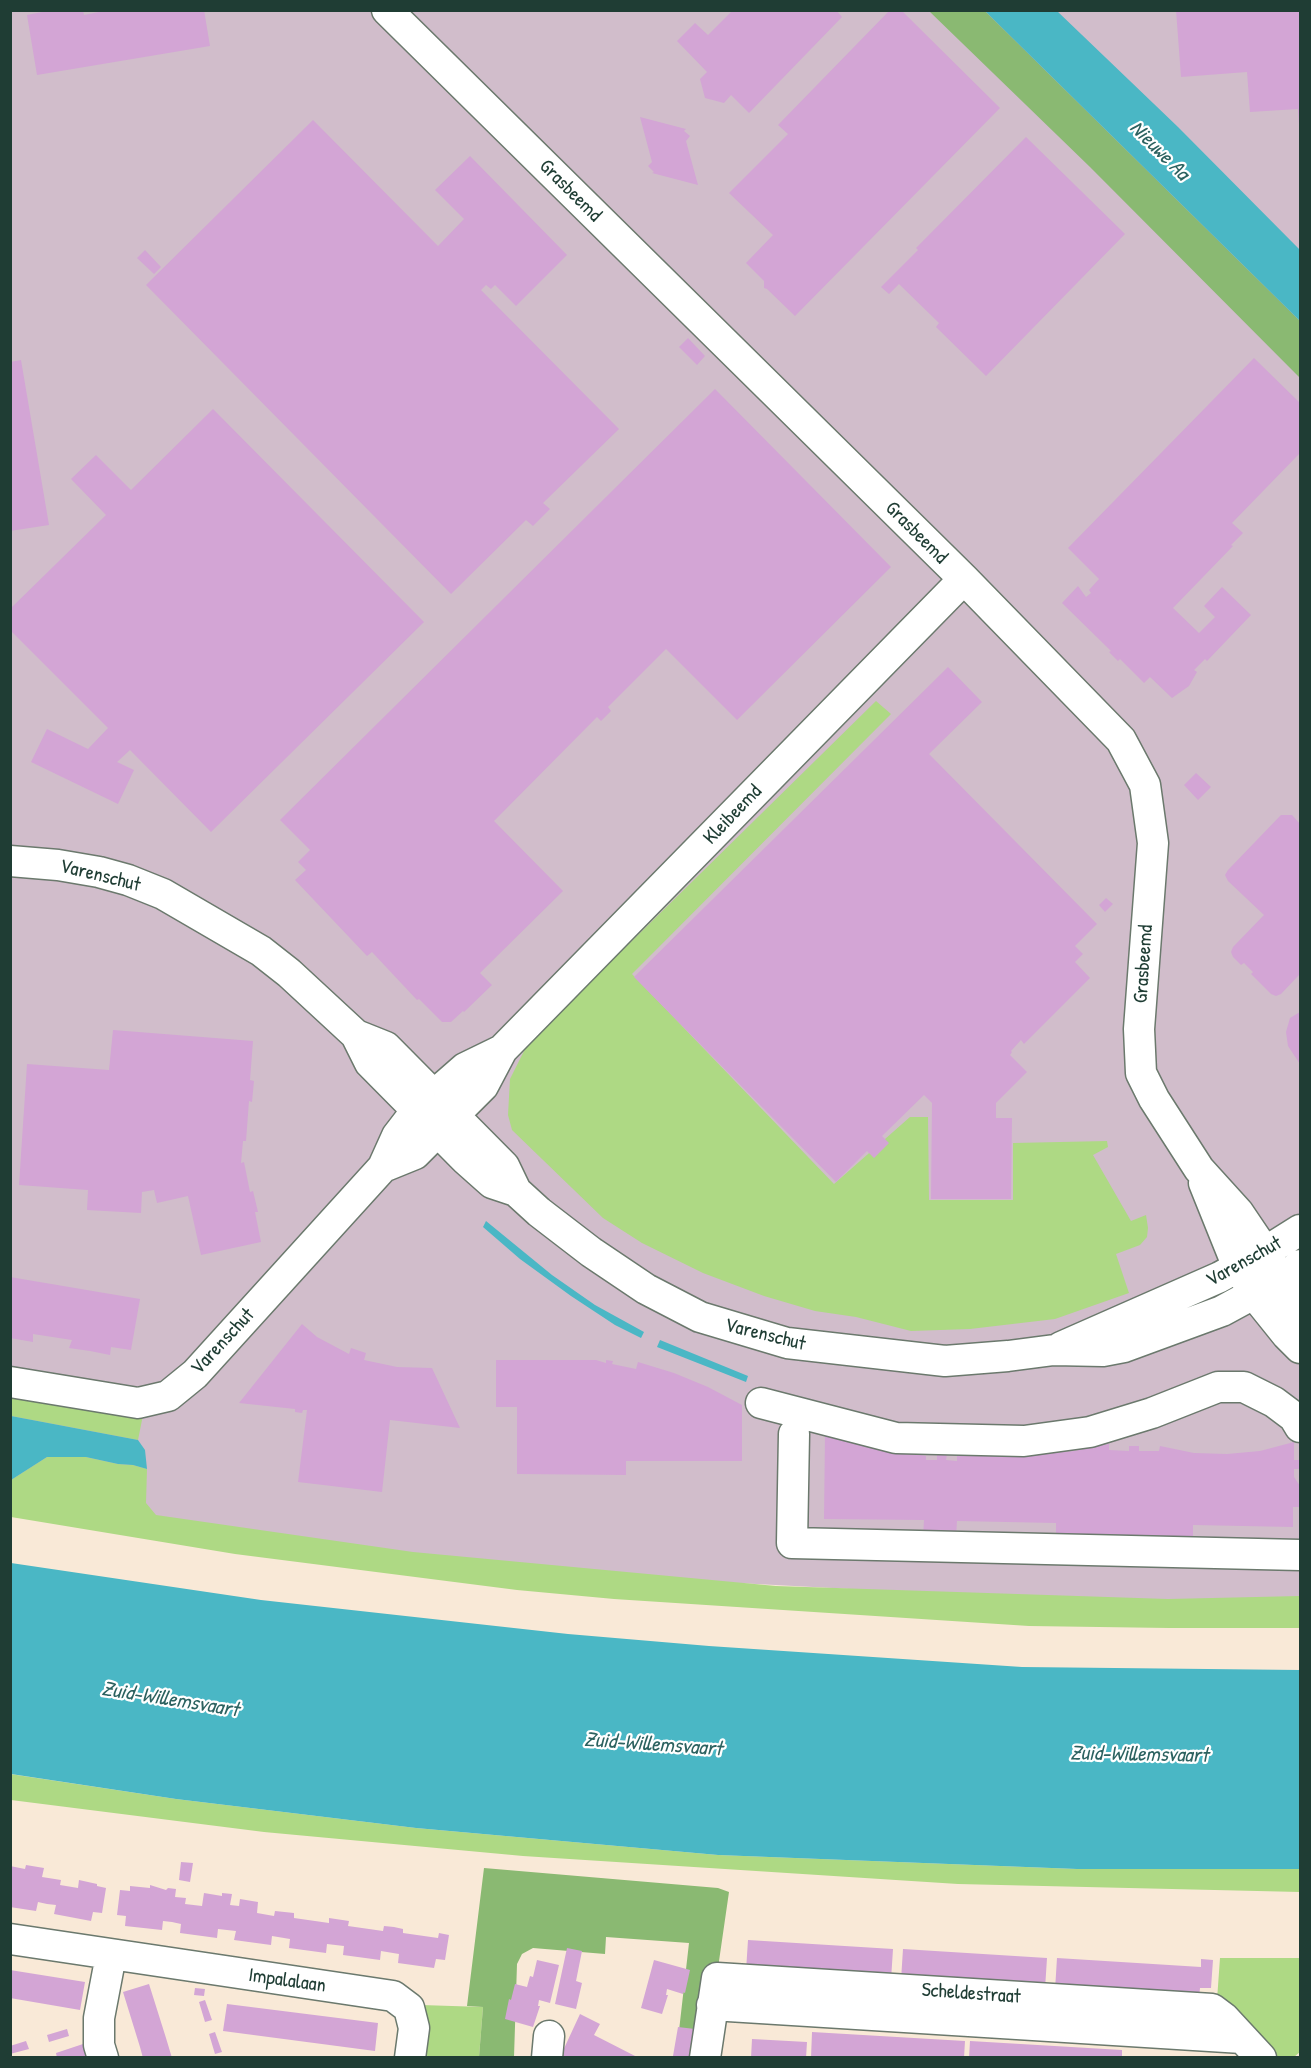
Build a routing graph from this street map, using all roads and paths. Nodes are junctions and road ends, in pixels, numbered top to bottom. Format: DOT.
graph roads {
  1 [pos="387,10"];
  2 [pos="964,579"];
  3 [pos="10,861"];
  4 [pos="435,1113"];
  5 [pos="1199,1168"];
  6 [pos="1300,1230"];
  7 [pos="1265,1252"];
  8 [pos="1238,1267"];
  9 [pos="1291,1272"];
  10 [pos="1254,1294"];
  11 [pos="1300,1317"];
  12 [pos="1300,1348"];
  13 [pos="1054,1350"];
  14 [pos="10,1382"];
  15 [pos="761,1403"];
  16 [pos="1298,1419"];
  17 [pos="794,1434"];
  18 [pos="1300,1556"];
  19 [pos="10,1939"];
  20 [pos="111,1955"];
  21 [pos="1251,2048"];
  22 [pos="103,2058"];
  23 [pos="410,2058"];
  24 [pos="705,2058"];
  1 -- 2 [label="street, Grasbeemd"];
  2 -- 4 [label="street, Kleibeemd"];
  2 -- 5 [label="street, Grasbeemd"];
  3 -- 4 [label="street, Varenschut"];
  4 -- 13 [label="street, Varenschut"];
  4 -- 14 [label="street, Varenschut"];
  5 -- 7 [label="street, Grasbeemd"];
  5 -- 8 [label="street, Grasbeemd"];
  6 -- 7 [label="street, Varenschut"];
  7 -- 8 [label="street, Varenschut"];
  7 -- 9 [label="street, Grasbeemd"];
  8 -- 10 [label="street, Grasbeemd"];
  8 -- 13 [label="street, Varenschut"];
  9 -- 10 [label="street, Varenschut"];
  9 -- 11 [label="street, Varenschut"];
  10 -- 12 [label="street, Varenschut"];
  10 -- 13 [label="street, Varenschut"];
  15 -- 16 [label="street"];
  17 -- 18 [label="street"];
  19 -- 20 [label="street, Impalalaan"];
  20 -- 22 [label="street"];
  20 -- 23 [label="street, Impalalaan"];
  21 -- 24 [label="street, Scheldestraat"];
}
